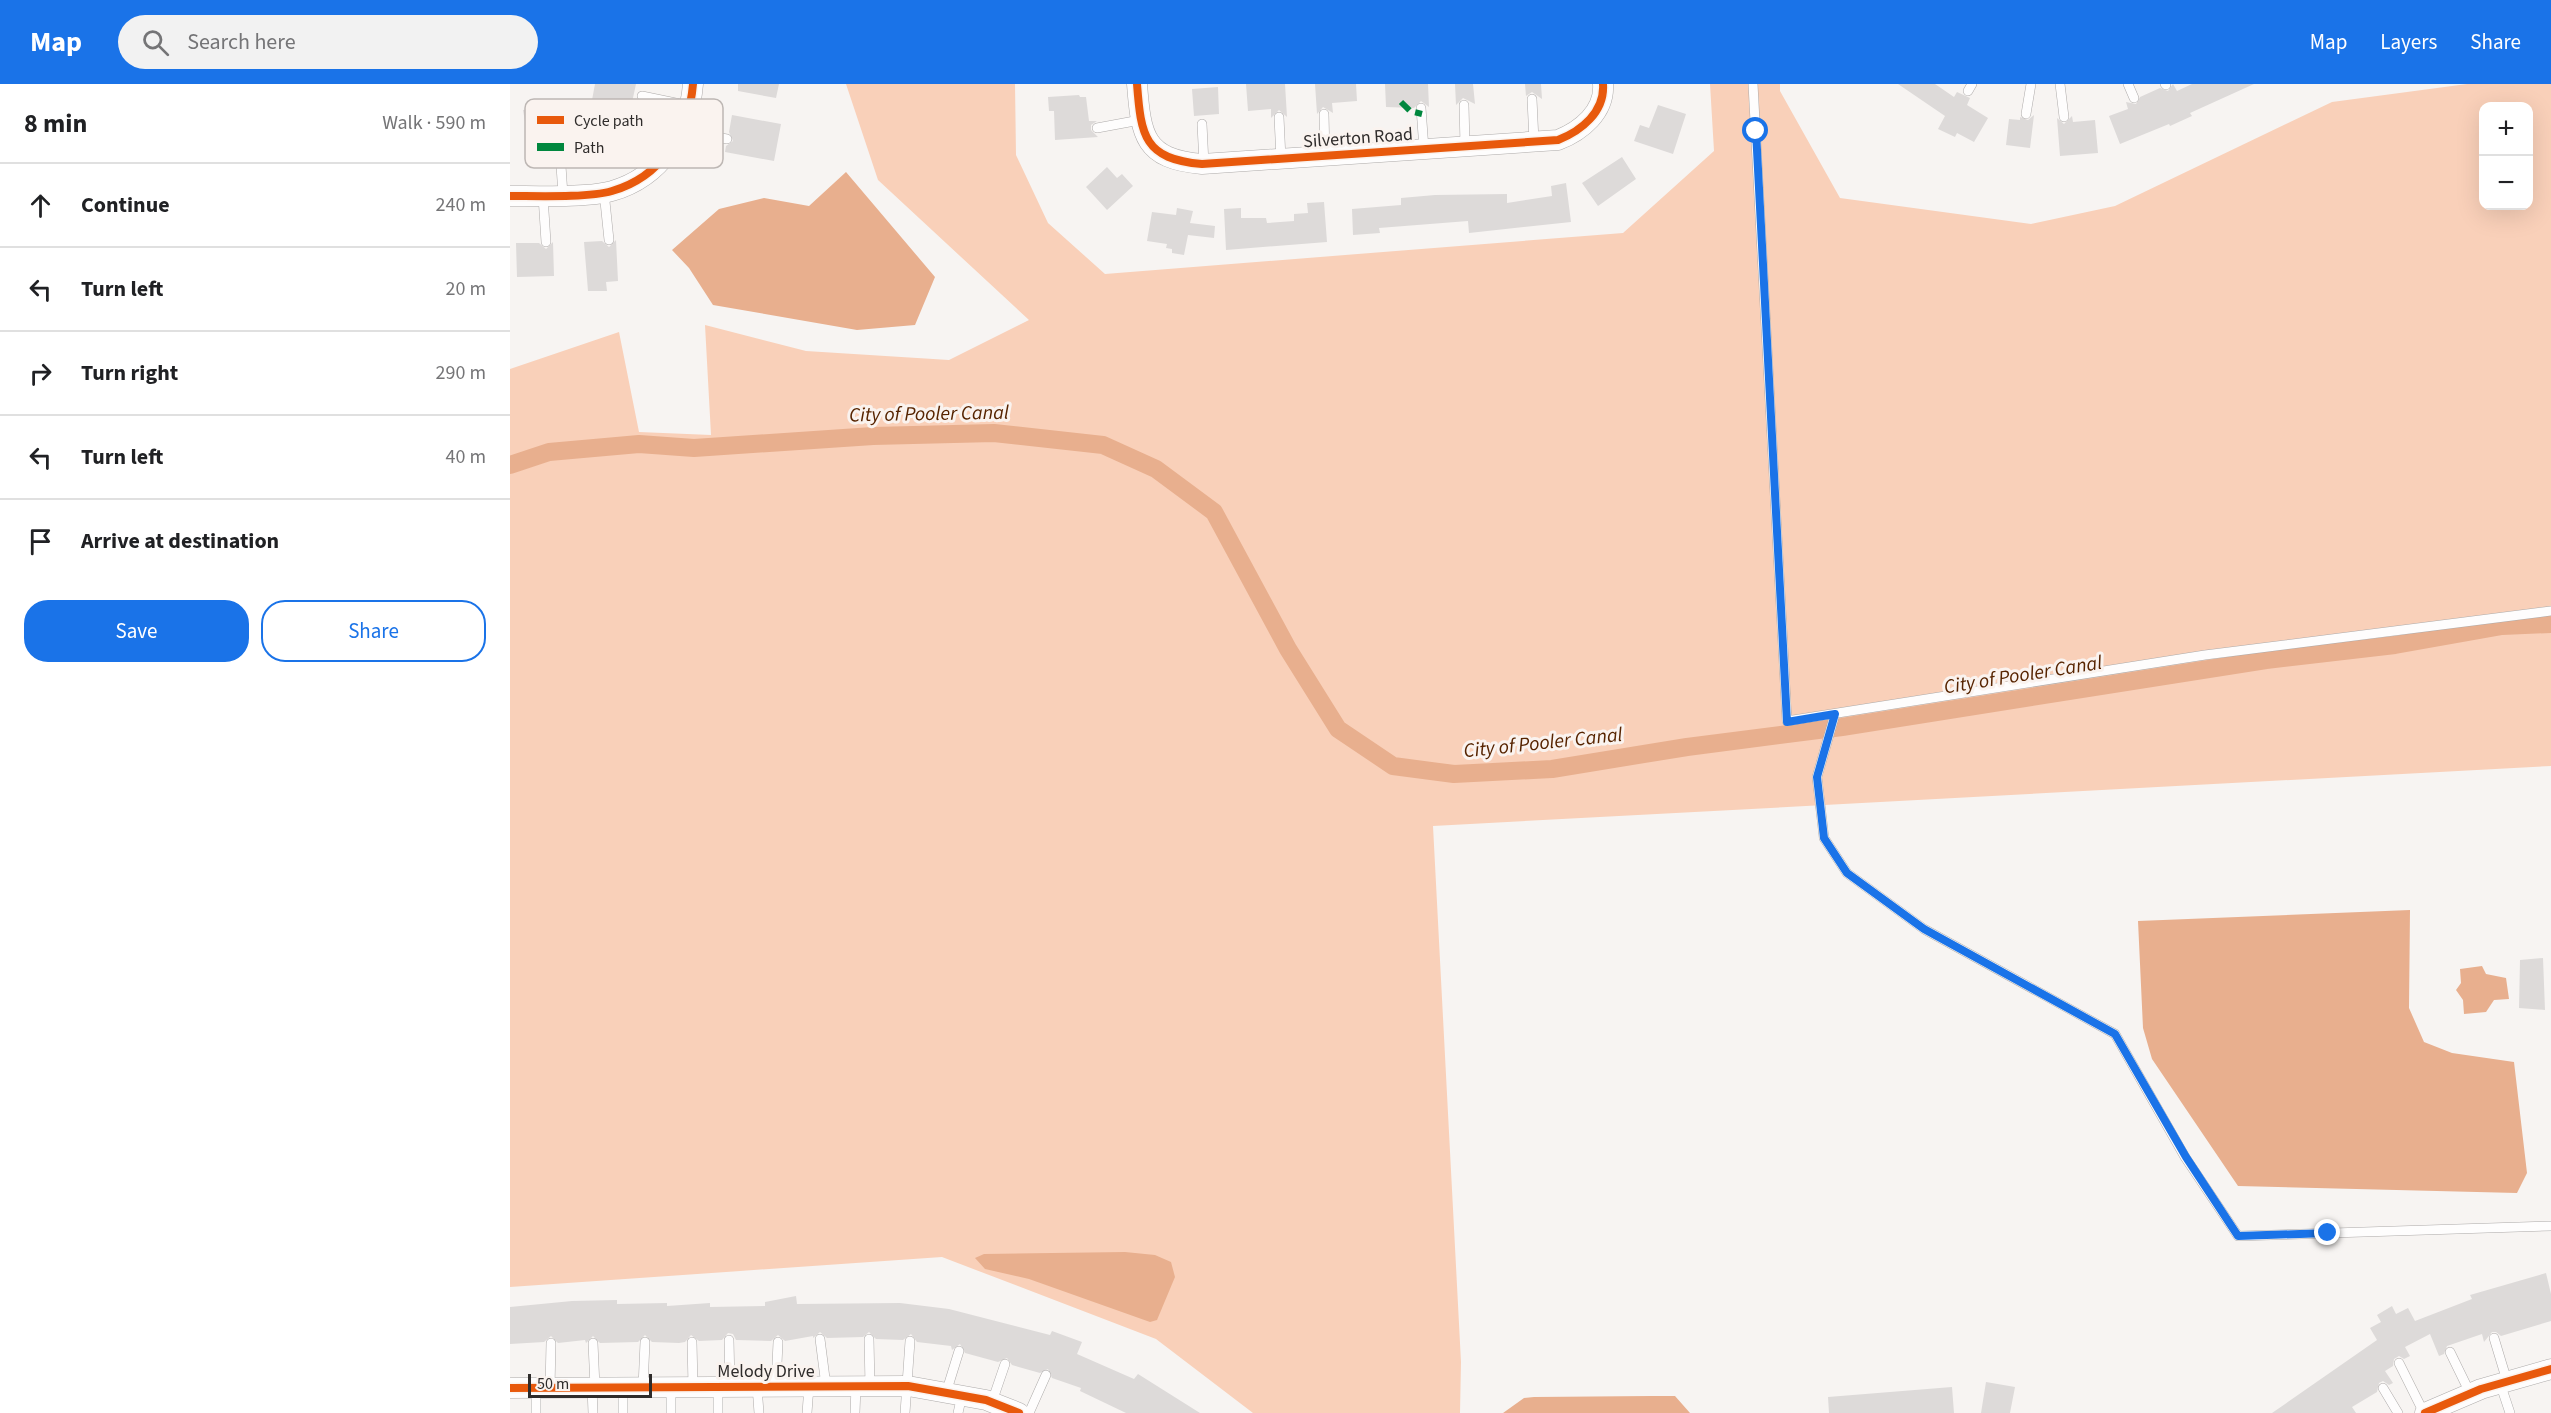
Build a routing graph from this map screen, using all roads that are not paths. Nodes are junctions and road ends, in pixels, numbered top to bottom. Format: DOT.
graph roads {
  1 [pos="693,84"];
  2 [pos="1137,84"];
  3 [pos="1603,84"];
  4 [pos="1753,84"];
  5 [pos="2031,84"];
  6 [pos="2060,84"];
  7 [pos="2128,84"];
  8 [pos="642,96"];
  9 [pos="2134,98"];
  10 [pos="657,99"];
  11 [pos="692,99"];
  12 [pos="1532,99"];
  13 [pos="1464,105"];
  14 [pos="1421,108"];
  15 [pos="1324,114"];
  16 [pos="2026,114"];
  17 [pos="1279,117"];
  18 [pos="2064,117"];
  19 [pos="1140,120"];
  20 [pos="1202,124"];
  21 [pos="1097,128"];
  22 [pos="723,138"];
  23 [pos="728,139"];
  24 [pos="1534,141"];
  25 [pos="1465,146"];
  26 [pos="1424,149"];
  27 [pos="1325,156"];
  28 [pos="1281,159"];
  29 [pos="1204,164"];
  30 [pos="561,168"];
  31 [pos="653,168"];
  32 [pos="604,192"];
  33 [pos="562,195"];
  34 [pos="510,196"];
  35 [pos="543,196"];
  36 [pos="609,240"];
  37 [pos="546,242"];
  38 [pos="2551,611"];
  39 [pos="1835,714"];
  40 [pos="2551,1226"];
  41 [pos="2494,1338"];
  42 [pos="820,1339"];
  43 [pos="869,1339"];
  44 [pos="729,1340"];
  45 [pos="910,1341"];
  46 [pos="645,1342"];
  47 [pos="692,1342"];
  48 [pos="778,1342"];
  49 [pos="551,1343"];
  50 [pos="593,1343"];
  51 [pos="959,1351"];
  52 [pos="2450,1352"];
  53 [pos="2398,1363"];
  54 [pos="1005,1364"];
  55 [pos="2551,1370"];
  56 [pos="1046,1375"];
  57 [pos="2504,1382"];
  58 [pos="671,1386"];
  59 [pos="693,1386"];
  60 [pos="724,1386"];
  61 [pos="767,1386"];
  62 [pos="818,1386"];
  63 [pos="863,1386"];
  64 [pos="908,1386"];
  65 [pos="594,1387"];
  66 [pos="623,1387"];
  67 [pos="643,1387"];
  68 [pos="510,1388"];
  69 [pos="543,1388"];
  70 [pos="2383,1388"];
  71 [pos="2470,1393"];
  72 [pos="955,1400"];
  73 [pos="992,1402"];
  74 [pos="2453,1407"];
  75 [pos="536,1413"];
  76 [pos="593,1413"];
  77 [pos="623,1413"];
  78 [pos="671,1413"];
  79 [pos="718,1413"];
  80 [pos="759,1413"];
  81 [pos="807,1413"];
  82 [pos="855,1413"];
  83 [pos="905,1413"];
  84 [pos="1019,1413"];
  85 [pos="2398,1413"];
  86 [pos="2424,1413"];
  87 [pos="2510,1413"];
  1 -- 11 [label="street"];
  2 -- 19 [label="street, Silverton Road"];
  3 -- 24 [label="street, Silverton Road"];
  4 -- 39 [label="lane"];
  5 -- 16 [label="lane"];
  6 -- 18 [label="lane"];
  7 -- 9 [label="lane"];
  8 -- 10 [label="lane"];
  12 -- 24 [label="lane"];
  13 -- 25 [label="lane"];
  14 -- 26 [label="lane"];
  15 -- 27 [label="lane"];
  17 -- 28 [label="lane"];
  19 -- 21 [label="lane"];
  19 -- 29 [label="street, Silverton Road"];
  20 -- 29 [label="lane"];
  22 -- 23 [label="lane"];
  24 -- 25 [label="street, Silverton Road"];
  25 -- 26 [label="street, Silverton Road"];
  26 -- 27 [label="street, Silverton Road"];
  27 -- 28 [label="street, Silverton Road"];
  28 -- 29 [label="street, Silverton Road"];
  30 -- 33 [label="lane"];
  31 -- 32 [label="street"];
  32 -- 33 [label="street"];
  32 -- 36 [label="lane"];
  33 -- 35 [label="street"];
  34 -- 35 [label="street"];
  35 -- 37 [label="lane"];
  38 -- 39 [label="lane"];
  39 -- 40 [label="lane"];
  41 -- 57 [label="lane"];
  42 -- 62 [label="lane"];
  43 -- 63 [label="lane"];
  44 -- 60 [label="lane"];
  45 -- 64 [label="lane"];
  46 -- 67 [label="lane"];
  47 -- 59 [label="lane"];
  48 -- 61 [label="lane"];
  49 -- 69 [label="lane"];
  50 -- 65 [label="lane"];
  51 -- 72 [label="lane"];
  52 -- 71 [label="lane"];
  53 -- 86 [label="lane"];
  54 -- 73 [label="lane"];
  55 -- 57 [label="street"];
  56 -- 84 [label="lane"];
  57 -- 71 [label="street"];
  57 -- 87 [label="lane"];
  58 -- 59 [label="street, Melody Drive"];
  58 -- 67 [label="street, Melody Drive"];
  58 -- 78 [label="lane"];
  59 -- 60 [label="street, Melody Drive"];
  60 -- 61 [label="street, Melody Drive"];
  60 -- 79 [label="lane"];
  61 -- 62 [label="street, Melody Drive"];
  61 -- 80 [label="lane"];
  62 -- 63 [label="street, Melody Drive"];
  62 -- 81 [label="lane"];
  63 -- 64 [label="street, Melody Drive"];
  63 -- 82 [label="lane"];
  64 -- 72 [label="street, Melody Drive"];
  64 -- 83 [label="lane"];
  65 -- 66 [label="street, Melody Drive"];
  65 -- 69 [label="street, Melody Drive"];
  65 -- 76 [label="lane"];
  66 -- 67 [label="street, Melody Drive"];
  66 -- 77 [label="lane"];
  68 -- 69 [label="street, Melody Drive"];
  69 -- 75 [label="lane"];
  70 -- 85 [label="lane"];
  71 -- 74 [label="street"];
  72 -- 73 [label="street, Melody Drive"];
  73 -- 84 [label="street, Melody Drive"];
  74 -- 86 [label="street"];
}
